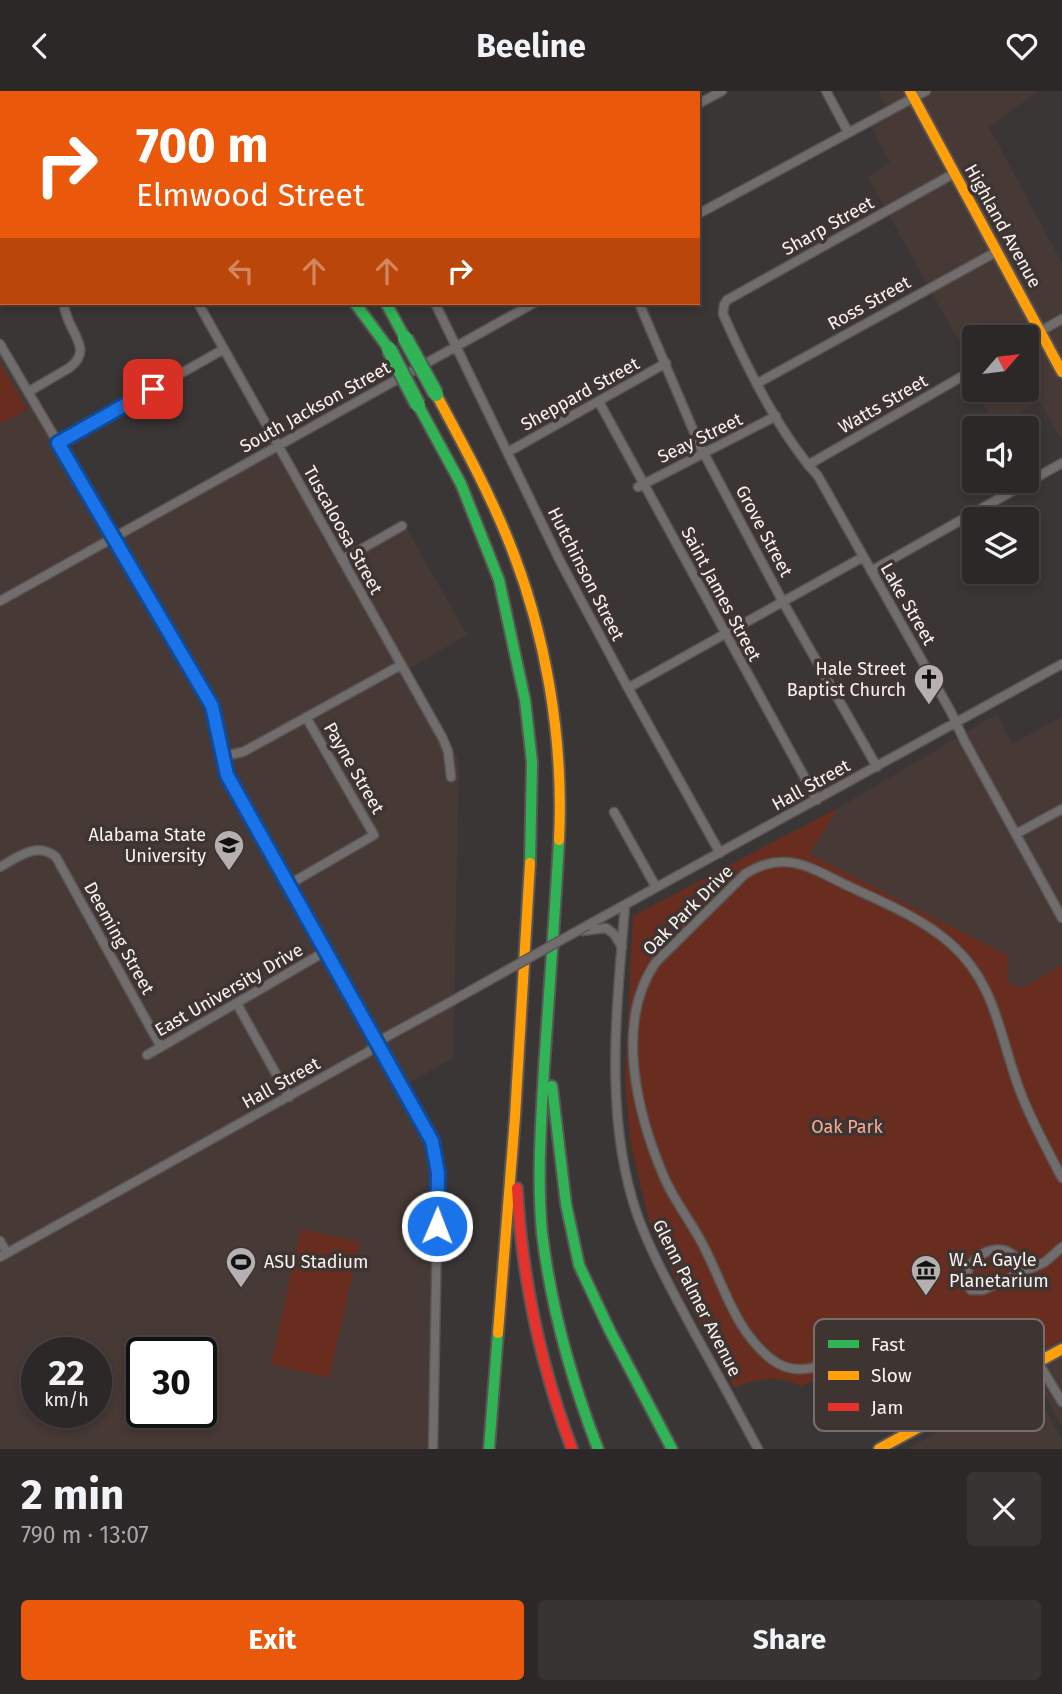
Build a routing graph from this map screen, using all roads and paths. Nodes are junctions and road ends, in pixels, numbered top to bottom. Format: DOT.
graph roads {
  1 [pos="722,91"];
  2 [pos="826,91"];
  3 [pos="916,93"];
  4 [pos="700,103"];
  5 [pos="848,132"];
  6 [pos="953,174"];
  7 [pos="700,212"];
  8 [pos="996,252"];
  9 [pos="64,305"];
  10 [pos="199,305"];
  11 [pos="356,305"];
  12 [pos="364,305"];
  13 [pos="387,305"];
  14 [pos="436,305"];
  15 [pos="530,305"];
  16 [pos="640,305"];
  17 [pos="723,310"];
  18 [pos="1062,319"];
  19 [pos="1029,325"];
  20 [pos="1040,332"];
  21 [pos="0,344"];
  22 [pos="1040,344"];
  23 [pos="456,345"];
  24 [pos="224,349"];
  25 [pos="389,349"];
  26 [pos="666,363"];
  27 [pos="1062,372"];
  28 [pos="962,376"];
  29 [pos="758,383"];
  30 [pos="28,392"];
  31 [pos="598,401"];
  32 [pos="776,416"];
  33 [pos="58,443"];
  34 [pos="278,446"];
  35 [pos="508,453"];
  36 [pos="704,453"];
  37 [pos="1062,463"];
  38 [pos="808,465"];
  39 [pos="641,485"];
  40 [pos="402,526"];
  41 [pos="113,540"];
  42 [pos="863,557"];
  43 [pos="342,560"];
  44 [pos="871,571"];
  45 [pos="0,601"];
  46 [pos="783,602"];
  47 [pos="725,635"];
  48 [pos="1062,664"];
  49 [pos="401,665"];
  50 [pos="628,688"];
  51 [pos="306,717"];
  52 [pos="957,723"];
  53 [pos="223,756"];
  54 [pos="877,767"];
  55 [pos="451,777"];
  56 [pos="817,800"];
  57 [pos="1062,809"];
  58 [pos="614,811"];
  59 [pos="1016,834"];
  60 [pos="720,853"];
  61 [pos="0,867"];
  62 [pos="288,885"];
  63 [pos="656,887"];
  64 [pos="625,905"];
  65 [pos="1062,918"];
  66 [pos="575,932"];
  67 [pos="622,947"];
  68 [pos="326,951"];
  69 [pos="237,1004"];
  70 [pos="549,1013"];
  71 [pos="377,1044"];
  72 [pos="161,1047"];
  73 [pos="147,1055"];
  74 [pos="289,1097"];
  75 [pos="515,1117"];
  76 [pos="1062,1178"];
  77 [pos="0,1241"];
  78 [pos="1062,1248"];
  79 [pos="3,1255"];
  80 [pos="1023,1270"];
  81 [pos="1062,1349"];
  82 [pos="1044,1359"];
  83 [pos="814,1367"];
  84 [pos="1044,1372"];
  85 [pos="1062,1402"];
  86 [pos="912,1432"];
  87 [pos="433,1449"];
  88 [pos="489,1449"];
  89 [pos="572,1449"];
  90 [pos="598,1449"];
  91 [pos="672,1449"];
  92 [pos="758,1449"];
  93 [pos="879,1449"];
  1 -- 4 [label="street"];
  2 -- 5 [label="street"];
  3 -- 5 [label="street"];
  3 -- 6 [label="main road, Highland Avenue"];
  5 -- 7 [label="street"];
  6 -- 8 [label="main road, Highland Avenue"];
  6 -- 17 [label="street, Sharp Street"];
  8 -- 19 [label="main road, Highland Avenue"];
  8 -- 29 [label="street, Ross Street"];
  9 -- 30 [label="street"];
  10 -- 24 [label="street, Tuscaloosa Street"];
  11 -- 25 [label="main road"];
  12 -- 25 [label="main road"];
  13 -- 70 [label="main road, bridge"];
  14 -- 23 [label="street, Hutchinson Street"];
  15 -- 23 [label="street, South Jackson Street"];
  16 -- 26 [label="street, Grove Street"];
  17 -- 29 [label="street, Lake Street"];
  18 -- 20 [label="street"];
  21 -- 30 [label="street"];
  22 -- 27 [label="main road, Highland Avenue"];
  23 -- 34 [label="street, South Jackson Street"];
  23 -- 35 [label="street, Hutchinson Street"];
  24 -- 33 [label="street"];
  24 -- 34 [label="street, Tuscaloosa Street"];
  25 -- 75 [label="main road, bridge"];
  26 -- 31 [label="street, Sheppard Street"];
  26 -- 36 [label="street, Grove Street"];
  28 -- 38 [label="street, Watts Street"];
  29 -- 32 [label="street, Lake Street"];
  30 -- 33 [label="street"];
  31 -- 35 [label="street, Sheppard Street"];
  31 -- 39 [label="street, Saint James Street"];
  32 -- 36 [label="street, Seay Street"];
  32 -- 38 [label="street, Lake Street"];
  33 -- 41 [label="street"];
  34 -- 41 [label="street, South Jackson Street"];
  34 -- 43 [label="street, Tuscaloosa Street"];
  35 -- 50 [label="street, Hutchinson Street"];
  36 -- 39 [label="street, Seay Street"];
  36 -- 46 [label="street, Grove Street"];
  37 -- 44 [label="street"];
  38 -- 42 [label="street, Lake Street"];
  39 -- 47 [label="street, Saint James Street"];
  40 -- 43 [label="street"];
  41 -- 45 [label="street, South Jackson Street"];
  41 -- 53 [label="street"];
  42 -- 44 [label="street, Lake Street"];
  42 -- 46 [label="street"];
  43 -- 49 [label="street, Tuscaloosa Street"];
  44 -- 52 [label="street, Lake Street"];
  46 -- 47 [label="street"];
  46 -- 54 [label="street, Grove Street"];
  47 -- 50 [label="street"];
  47 -- 56 [label="street, Saint James Street"];
  48 -- 52 [label="street, Hall Street"];
  49 -- 51 [label="street"];
  49 -- 55 [label="street, Tuscaloosa Street"];
  50 -- 60 [label="street, Hutchinson Street"];
  51 -- 53 [label="street"];
  51 -- 62 [label="street, Payne Street"];
  52 -- 54 [label="street, Hall Street"];
  52 -- 59 [label="street, Lake Street"];
  53 -- 62 [label="street"];
  54 -- 56 [label="street, Hall Street"];
  56 -- 60 [label="street, Hall Street"];
  57 -- 59 [label="street"];
  58 -- 63 [label="street"];
  59 -- 65 [label="street, Lake Street"];
  60 -- 63 [label="street, Hall Street"];
  61 -- 72 [label="street, Deeming Street"];
  62 -- 68 [label="street"];
  63 -- 64 [label="street, Hall Street"];
  64 -- 66 [label="street, Hall Street, bridge"];
  64 -- 67 [label="street, Glenn Palmer Avenue"];
  66 -- 67 [label="street, Hall Street"];
  66 -- 71 [label="street, Hall Street, bridge"];
  67 -- 92 [label="street, Glenn Palmer Avenue"];
  68 -- 69 [label="street, East University Drive"];
  68 -- 71 [label="street"];
  69 -- 72 [label="street, East University Drive"];
  69 -- 74 [label="street"];
  70 -- 90 [label="main road"];
  70 -- 91 [label="main road"];
  71 -- 74 [label="street, Hall Street"];
  71 -- 87 [label="street"];
  72 -- 73 [label="street, East University Drive"];
  74 -- 79 [label="street, Hall Street"];
  75 -- 88 [label="main road"];
  75 -- 89 [label="main road"];
  76 -- 83 [label="street, Oak Park Drive"];
  77 -- 79 [label="street"];
  78 -- 80 [label="street"];
  80 -- 80 [label="street"];
  81 -- 82 [label="main road"];
  84 -- 85 [label="street"];
  86 -- 93 [label="main road"];
}
